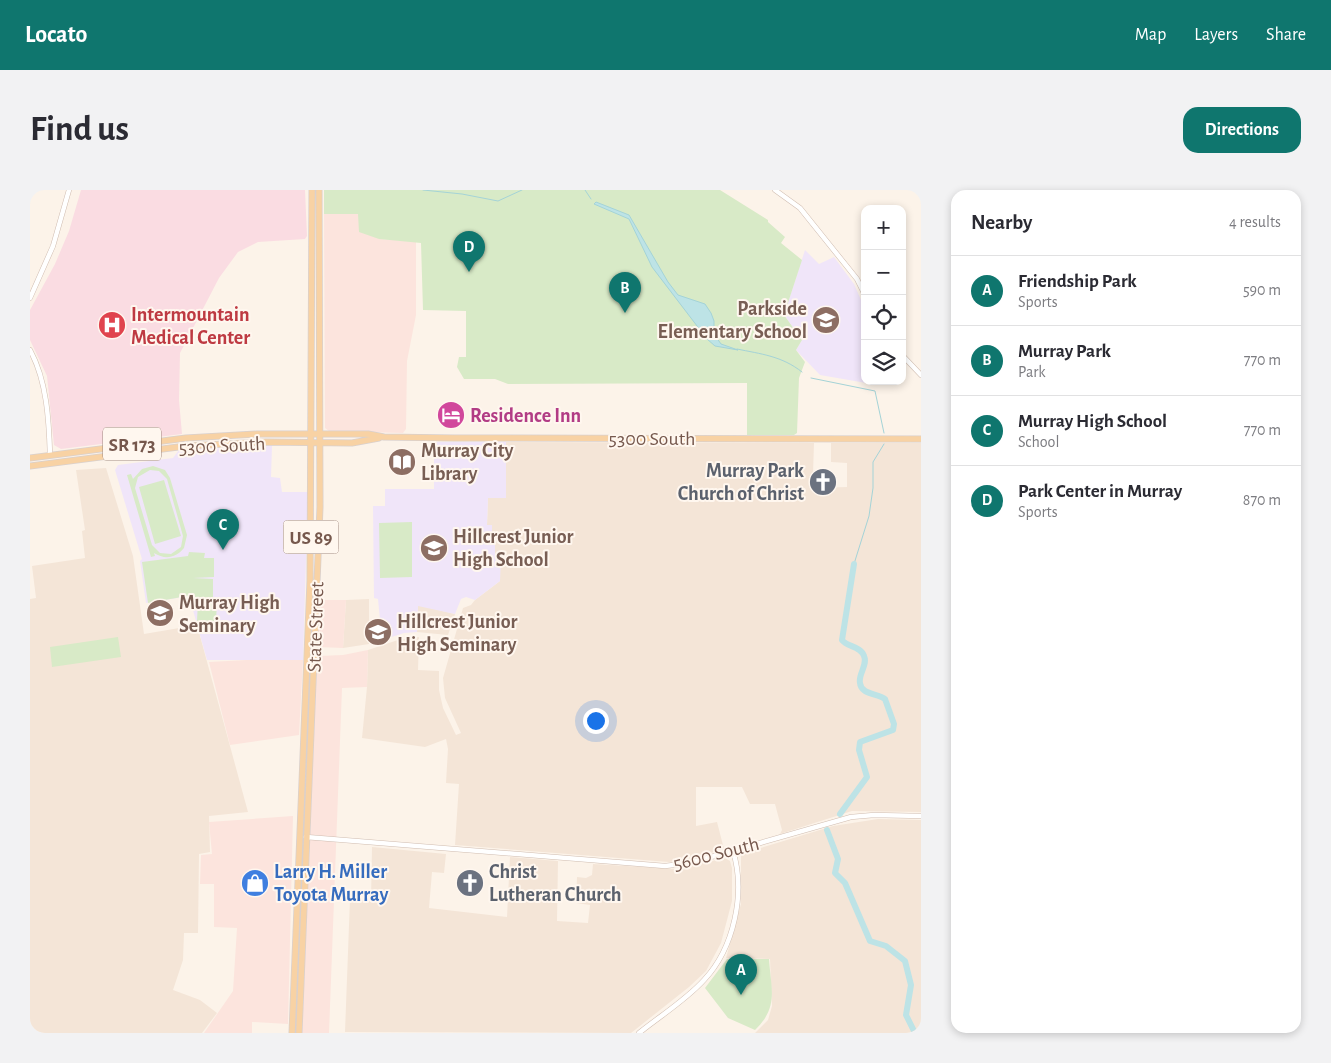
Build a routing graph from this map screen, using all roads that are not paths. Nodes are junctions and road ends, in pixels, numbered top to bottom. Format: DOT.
graph roads {
  1 [pos="69,190"];
  2 [pos="312,190"];
  3 [pos="319,190"];
  4 [pos="775,190"];
  5 [pos="861,287"];
  6 [pos="30,298"];
  7 [pos="30,350"];
  8 [pos="906,359"];
  9 [pos="921,375"];
  10 [pos="312,434"];
  11 [pos="321,434"];
  12 [pos="236,435"];
  13 [pos="384,437"];
  14 [pos="186,438"];
  15 [pos="921,439"];
  16 [pos="312,442"];
  17 [pos="321,443"];
  18 [pos="186,446"];
  19 [pos="142,451"];
  20 [pos="50,456"];
  21 [pos="30,458"];
  22 [pos="30,466"];
  23 [pos="921,816"];
  24 [pos="299,837"];
  25 [pos="307,837"];
  26 [pos="733,851"];
  27 [pos="292,1033"];
  28 [pos="299,1033"];
  29 [pos="639,1033"];
  1 -- 6 [label="street"];
  2 -- 10 [label="main road, State Street / US 89"];
  3 -- 11 [label="main road, State Street / US 89"];
  4 -- 5 [label="street"];
  7 -- 20 [label="street"];
  8 -- 9 [label="street"];
  10 -- 11 [label="main road, 5300 South / SR 173"];
  10 -- 12 [label="main road, 5300 South / SR 173"];
  10 -- 16 [label="main road, State Street / US 89"];
  11 -- 13 [label="main road, 5300 South"];
  11 -- 17 [label="main road, State Street / US 89"];
  12 -- 14 [label="main road, 5300 South / SR 173"];
  12 -- 18 [label="main road"];
  13 -- 15 [label="main road, 5300 South"];
  13 -- 17 [label="main road, 5300 South"];
  14 -- 19 [label="main road"];
  14 -- 20 [label="main road, 5300 South / SR 173"];
  16 -- 17 [label="main road, 5300 South / SR 173"];
  16 -- 18 [label="main road, 5300 South / SR 173"];
  16 -- 24 [label="main road, State Street / US 89"];
  17 -- 25 [label="main road, State Street / US 89"];
  18 -- 19 [label="main road, 5300 South / SR 173"];
  19 -- 22 [label="main road, 5300 South / SR 173"];
  20 -- 21 [label="main road, 5300 South / SR 173"];
  23 -- 26 [label="street, 5600 South"];
  24 -- 25 [label="street, 5600 South"];
  24 -- 27 [label="main road, State Street / US 89"];
  25 -- 26 [label="street, 5600 South"];
  25 -- 28 [label="main road, State Street / US 89"];
  26 -- 29 [label="street"];
}
